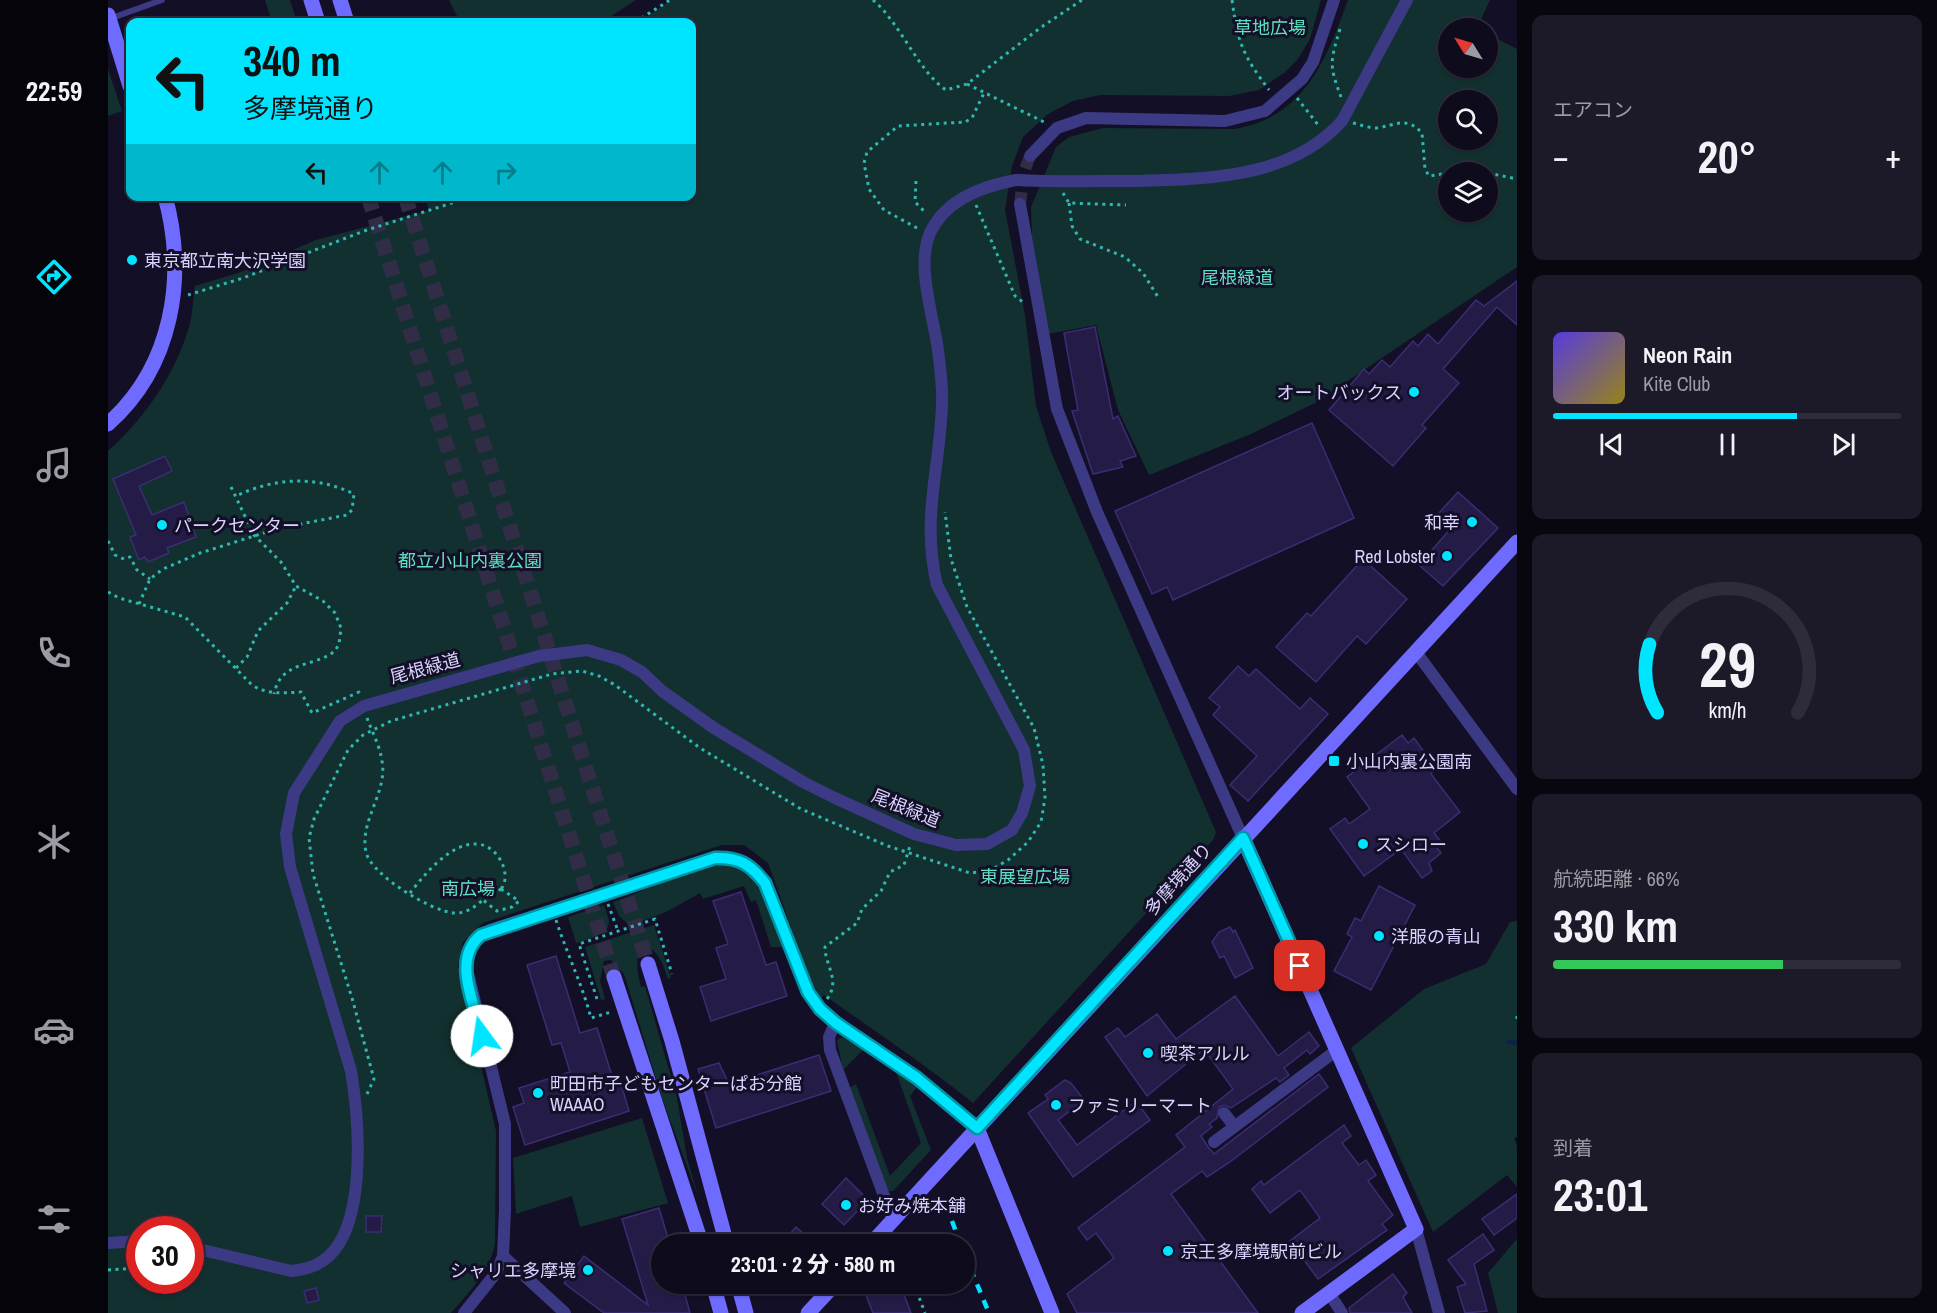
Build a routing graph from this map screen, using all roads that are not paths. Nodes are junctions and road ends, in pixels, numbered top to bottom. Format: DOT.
graph roads {
  1 [pos="162,0"];
  2 [pos="311,0"];
  3 [pos="340,0"];
  4 [pos="1334,0"];
  5 [pos="1407,0"];
  6 [pos="109,17"];
  7 [pos="317,18"];
  8 [pos="346,18"];
  9 [pos="126,73"];
  10 [pos="1030,156"];
  11 [pos="166,201"];
  12 [pos="1020,204"];
  13 [pos="108,424"];
  14 [pos="1517,542"];
  15 [pos="1416,652"];
  16 [pos="1517,789"];
  17 [pos="1243,838"];
  18 [pos="648,964"];
  19 [pos="614,977"];
  20 [pos="836,1023"];
  21 [pos="1337,1050"];
  22 [pos="1224,1113"];
  23 [pos="1234,1126"];
  24 [pos="977,1128"];
  25 [pos="1214,1142"];
  26 [pos="893,1220"];
  27 [pos="1416,1229"];
  28 [pos="698,1234"];
  29 [pos="724,1234"];
  30 [pos="880,1234"];
  31 [pos="126,1241"];
  32 [pos="108,1243"];
  33 [pos="204,1249"];
  34 [pos="502,1256"];
  35 [pos="1329,1293"];
  36 [pos="716,1294"];
  37 [pos="741,1294"];
  38 [pos="826,1294"];
  39 [pos="464,1313"];
  40 [pos="565,1313"];
  41 [pos="721,1313"];
  42 [pos="746,1313"];
  43 [pos="808,1313"];
  44 [pos="1052,1313"];
  45 [pos="1302,1313"];
  46 [pos="1342,1313"];
  47 [pos="1439,1313"];
  1 -- 6 [label="lane"];
  2 -- 7 [label="street"];
  3 -- 8 [label="street"];
  4 -- 10 [label="street"];
  5 -- 33 [label="street, 尾根緑道"];
  6 -- 9 [label="street"];
  11 -- 13 [label="street"];
  12 -- 17 [label="street"];
  14 -- 15 [label="street, 多摩境通り"];
  15 -- 16 [label="street"];
  15 -- 17 [label="street, 多摩境通り"];
  17 -- 21 [label="street"];
  17 -- 24 [label="street, 多摩境通り"];
  18 -- 29 [label="street"];
  19 -- 28 [label="street"];
  20 -- 24 [label="street"];
  20 -- 26 [label="street"];
  20 -- 34 [label="street"];
  21 -- 23 [label="street"];
  21 -- 27 [label="street"];
  22 -- 23 [label="street"];
  23 -- 25 [label="street"];
  24 -- 26 [label="street, 多摩境通り"];
  24 -- 44 [label="street"];
  26 -- 30 [label="street, 多摩境通り"];
  27 -- 35 [label="street"];
  27 -- 47 [label="street"];
  31 -- 32 [label="street"];
  34 -- 39 [label="street"];
  34 -- 40 [label="street"];
  35 -- 45 [label="street"];
  35 -- 46 [label="street"];
  36 -- 41 [label="street"];
  37 -- 42 [label="street"];
  38 -- 43 [label="street"];
}
